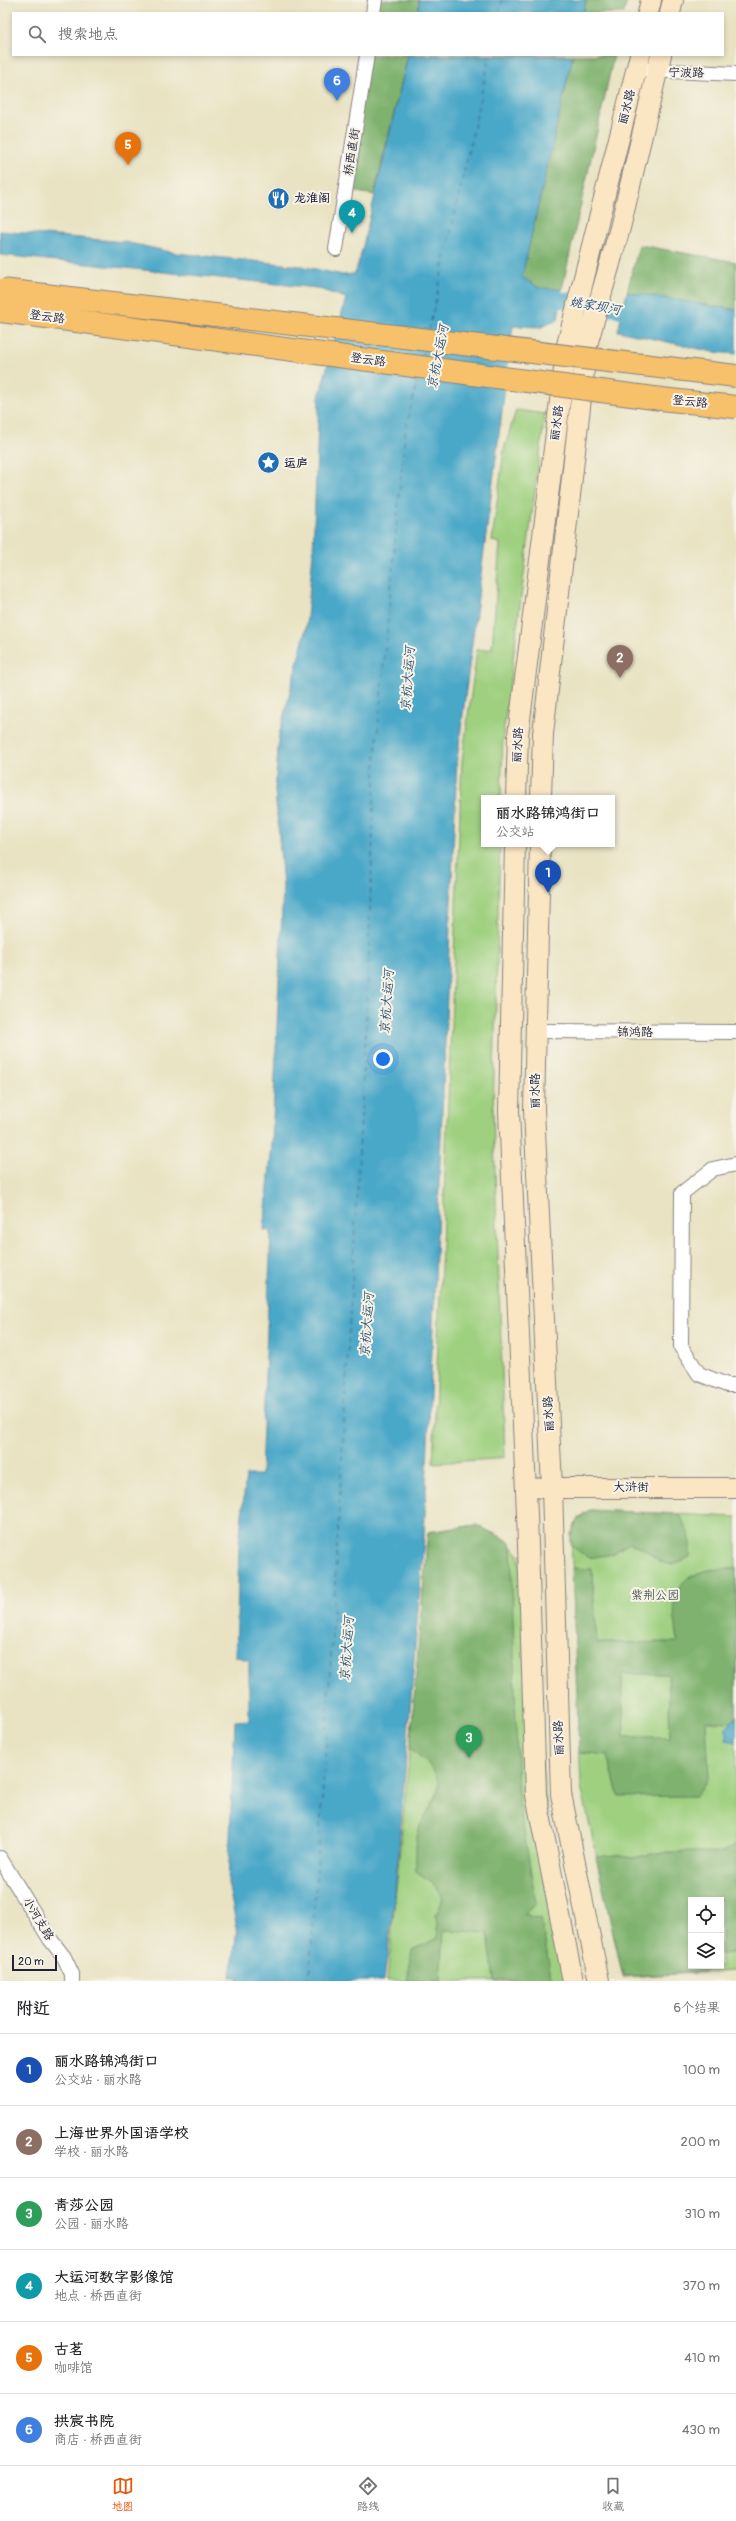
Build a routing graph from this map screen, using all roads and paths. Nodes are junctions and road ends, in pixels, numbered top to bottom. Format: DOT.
graph roads {
  1 [pos="376,0"];
  2 [pos="651,0"];
  3 [pos="673,0"];
  4 [pos="374,12"];
  5 [pos="648,12"];
  6 [pos="670,12"];
  7 [pos="367,56"];
  8 [pos="638,61"];
  9 [pos="659,64"];
  10 [pos="736,74"];
  11 [pos="336,249"];
  12 [pos="2,290"];
  13 [pos="1,311"];
  14 [pos="736,376"];
  15 [pos="736,407"];
  16 [pos="516,795"];
  17 [pos="541,795"];
  18 [pos="515,847"];
  19 [pos="540,847"];
  20 [pos="535,1031"];
  21 [pos="736,1032"];
  22 [pos="736,1164"];
  23 [pos="736,1385"];
  24 [pos="552,1487"];
  25 [pos="736,1488"];
  26 [pos="526,1490"];
  27 [pos="0,1858"];
  28 [pos="72,1981"];
  29 [pos="573,1981"];
  30 [pos="599,1981"];
  1 -- 4 [label="street"];
  2 -- 5 [label="main road"];
  3 -- 6 [label="main road"];
  7 -- 11 [label="street, 桥西直街"];
  8 -- 9 [label="street, 宁波路"];
  8 -- 16 [label="main road, 丽水路"];
  9 -- 10 [label="street, 宁波路"];
  9 -- 17 [label="main road, 丽水路"];
  12 -- 14 [label="main road, 登云路, bridge"];
  13 -- 15 [label="main road, 登云路, bridge"];
  18 -- 26 [label="main road, 丽水路"];
  19 -- 20 [label="main road, 丽水路"];
  20 -- 21 [label="street, 锦鸿路"];
  20 -- 24 [label="main road, 丽水路"];
  22 -- 23 [label="street"];
  24 -- 25 [label="main road, 大浒街"];
  24 -- 26 [label="main road, 大浒街"];
  24 -- 30 [label="main road, 丽水路"];
  26 -- 29 [label="main road, 丽水路"];
  27 -- 28 [label="street, 小河支路"];
}
